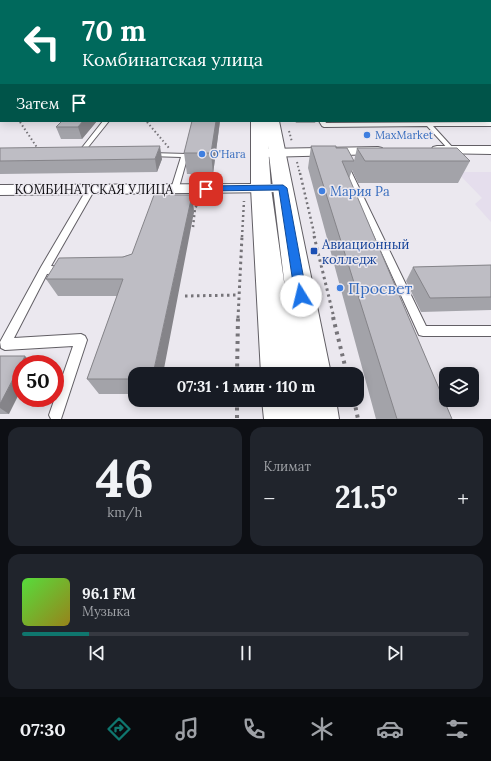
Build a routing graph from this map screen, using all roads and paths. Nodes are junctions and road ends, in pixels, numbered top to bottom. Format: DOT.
graph roads {
  1 [pos="20,122"];
  2 [pos="105,122"];
  3 [pos="147,122"];
  4 [pos="259,122"];
  5 [pos="322,122"];
  6 [pos="428,124"];
  7 [pos="491,124"];
  8 [pos="280,125"];
  9 [pos="391,150"];
  10 [pos="421,150"];
  11 [pos="452,150"];
  12 [pos="491,150"];
  13 [pos="338,151"];
  14 [pos="277,152"];
  15 [pos="42,155"];
  16 [pos="80,155"];
  17 [pos="87,155"];
  18 [pos="143,155"];
  19 [pos="174,155"];
  20 [pos="263,188"];
  21 [pos="91,189"];
  22 [pos="175,189"];
  23 [pos="206,189"];
  24 [pos="0,190"];
  25 [pos="193,227"];
  26 [pos="44,270"];
  27 [pos="75,270"];
  28 [pos="238,295"];
  29 [pos="185,296"];
  30 [pos="491,331"];
  31 [pos="237,367"];
  32 [pos="278,367"];
  33 [pos="311,367"];
  34 [pos="346,367"];
  35 [pos="237,407"];
  36 [pos="282,407"];
  37 [pos="318,407"];
  38 [pos="355,407"];
  39 [pos="56,415"];
  40 [pos="236,419"];
  41 [pos="283,419"];
  42 [pos="320,419"];
  43 [pos="358,419"];
  1 -- 15 [label="path"];
  2 -- 16 [label="lane"];
  3 -- 19 [label="path"];
  4 -- 14 [label="main road"];
  5 -- 6 [label="lane"];
  6 -- 7 [label="lane"];
  6 -- 11 [label="lane"];
  8 -- 14 [label="main road"];
  8 -- 14 [label="path"];
  9 -- 13 [label="street"];
  10 -- 11 [label="street"];
  11 -- 12 [label="street"];
  13 -- 14 [label="street"];
  13 -- 30 [label="lane"];
  14 -- 20 [label="main road"];
  14 -- 34 [label="path"];
  15 -- 16 [label="lane"];
  16 -- 17 [label="lane"];
  18 -- 19 [label="lane"];
  19 -- 22 [label="lane"];
  20 -- 23 [label="street, КОМБИНАТСКАЯ УЛИЦА"];
  20 -- 28 [label="path"];
  20 -- 32 [label="main road"];
  20 -- 33 [label="main road"];
  21 -- 22 [label="street, КОМБИНАТСКАЯ УЛИЦА"];
  21 -- 24 [label="street, КОМБИНАТСКАЯ УЛИЦА"];
  21 -- 26 [label="lane"];
  22 -- 23 [label="street, КОМБИНАТСКАЯ УЛИЦА"];
  23 -- 25 [label="path"];
  26 -- 27 [label="lane"];
  26 -- 39 [label="lane"];
  28 -- 29 [label="path"];
  28 -- 31 [label="path"];
  35 -- 40 [label="path"];
  36 -- 41 [label="main road"];
  37 -- 42 [label="main road"];
  38 -- 43 [label="path"];
}
